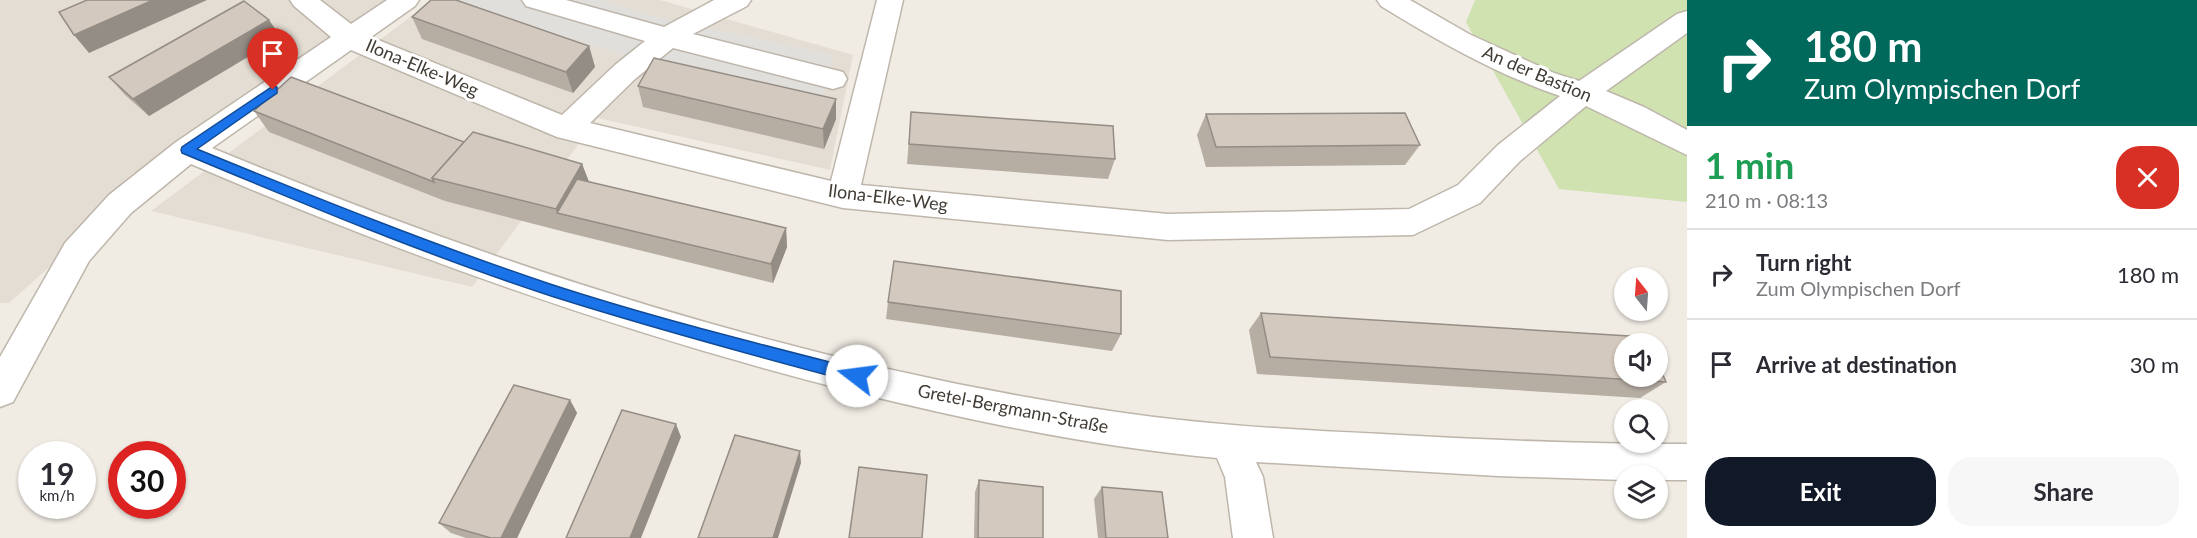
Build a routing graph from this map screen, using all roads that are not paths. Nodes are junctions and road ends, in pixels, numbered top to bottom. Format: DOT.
graph roads {
  1 [pos="303,0"];
  2 [pos="406,0"];
  3 [pos="535,0"];
  4 [pos="738,0"];
  5 [pos="890,0"];
  6 [pos="1390,0"];
  7 [pos="1687,20"];
  8 [pos="351,39"];
  9 [pos="833,79"];
  10 [pos="1583,93"];
  11 [pos="567,129"];
  12 [pos="1687,144"];
  13 [pos="187,150"];
  14 [pos="843,196"];
  15 [pos="9,344"];
  16 [pos="0,391"];
  17 [pos="1230,444"];
  18 [pos="1687,462"];
  19 [pos="1253,538"];
  1 -- 8 [label="street, Ilona-Elke-Weg"];
  2 -- 8 [label="street"];
  3 -- 9 [label="street"];
  4 -- 11 [label="street"];
  5 -- 14 [label="street"];
  6 -- 10 [label="street, An der Bastion"];
  7 -- 10 [label="street"];
  8 -- 11 [label="street, Ilona-Elke-Weg"];
  8 -- 13 [label="street"];
  10 -- 12 [label="street, An der Bastion"];
  10 -- 14 [label="street, Ilona-Elke-Weg"];
  11 -- 14 [label="street, Ilona-Elke-Weg"];
  13 -- 15 [label="street"];
  13 -- 17 [label="street, Gretel-Bergmann-Straße"];
  15 -- 16 [label="street"];
  17 -- 18 [label="street, Gretel-Bergmann-Straße"];
  17 -- 19 [label="street"];
}
